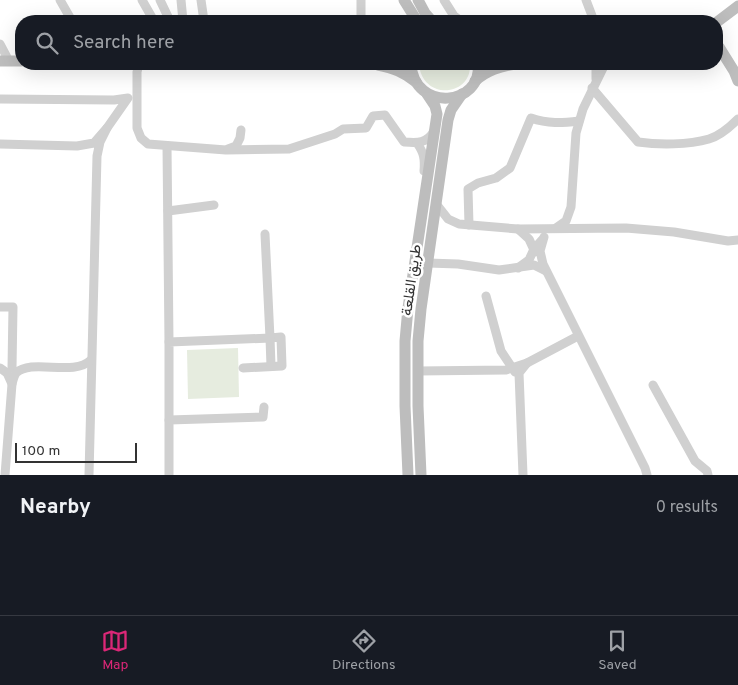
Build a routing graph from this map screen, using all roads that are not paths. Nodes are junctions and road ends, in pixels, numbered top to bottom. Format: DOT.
graph roads {
  1 [pos="60,0"];
  2 [pos="142,0"];
  3 [pos="181,0"];
  4 [pos="201,0"];
  5 [pos="361,0"];
  6 [pos="404,0"];
  7 [pos="418,0"];
  8 [pos="444,0"];
  9 [pos="586,0"];
  10 [pos="161,1"];
  11 [pos="738,6"];
  12 [pos="147,9"];
  13 [pos="69,15"];
  14 [pos="150,15"];
  15 [pos="167,15"];
  16 [pos="182,15"];
  17 [pos="203,15"];
  18 [pos="361,15"];
  19 [pos="413,15"];
  20 [pos="427,15"];
  21 [pos="453,15"];
  22 [pos="592,15"];
  23 [pos="723,18"];
  24 [pos="0,44"];
  25 [pos="723,54"];
  26 [pos="10,61"];
  27 [pos="138,70"];
  28 [pos="398,70"];
  29 [pos="413,70"];
  30 [pos="477,70"];
  31 [pos="491,70"];
  32 [pos="596,70"];
  33 [pos="602,70"];
  34 [pos="738,80"];
  35 [pos="475,81"];
  36 [pos="416,82"];
  37 [pos="594,85"];
  38 [pos="427,94"];
  39 [pos="462,94"];
  40 [pos="0,99"];
  41 [pos="132,99"];
  42 [pos="102,100"];
  43 [pos="116,114"];
  44 [pos="738,119"];
  45 [pos="579,121"];
  46 [pos="437,127"];
  47 [pos="106,128"];
  48 [pos="241,130"];
  49 [pos="416,143"];
  50 [pos="0,144"];
  51 [pos="167,146"];
  52 [pos="226,150"];
  53 [pos="437,204"];
  54 [pos="214,205"];
  55 [pos="571,207"];
  56 [pos="168,211"];
  57 [pos="469,224"];
  58 [pos="556,228"];
  59 [pos="586,228"];
  60 [pos="518,229"];
  61 [pos="265,234"];
  62 [pos="544,237"];
  63 [pos="738,240"];
  64 [pos="728,241"];
  65 [pos="738,248"];
  66 [pos="534,249"];
  67 [pos="428,263"];
  68 [pos="414,267"];
  69 [pos="518,268"];
  70 [pos="545,268"];
  71 [pos="486,296"];
  72 [pos="0,307"];
  73 [pos="578,336"];
  74 [pos="270,338"];
  75 [pos="169,342"];
  76 [pos="501,351"];
  77 [pos="91,360"];
  78 [pos="527,363"];
  79 [pos="0,368"];
  80 [pos="12,368"];
  81 [pos="24,368"];
  82 [pos="243,368"];
  83 [pos="513,368"];
  84 [pos="494,370"];
  85 [pos="418,371"];
  86 [pos="12,384"];
  87 [pos="519,385"];
  88 [pos="653,385"];
  89 [pos="264,408"];
  90 [pos="169,420"];
  91 [pos="5,475"];
  92 [pos="89,475"];
  93 [pos="169,475"];
  94 [pos="408,475"];
  95 [pos="421,475"];
  96 [pos="523,475"];
  97 [pos="647,475"];
  98 [pos="708,475"];
  1 -- 13 [label="street"];
  2 -- 12 [label="street"];
  3 -- 16 [label="street"];
  4 -- 17 [label="street"];
  5 -- 18 [label="street"];
  6 -- 19 [label="main road"];
  7 -- 20 [label="main road"];
  8 -- 21 [label="street"];
  9 -- 22 [label="street"];
  10 -- 12 [label="street"];
  10 -- 15 [label="street"];
  11 -- 23 [label="main road"];
  12 -- 14 [label="street"];
  24 -- 26 [label="street"];
  25 -- 34 [label="main road"];
  27 -- 41 [label="street"];
  28 -- 36 [label="main road"];
  29 -- 36 [label="main road"];
  30 -- 35 [label="main road"];
  31 -- 35 [label="main road, طريق القلعة"];
  32 -- 37 [label="street"];
  33 -- 37 [label="street"];
  35 -- 39 [label="main road, طريق القلعة"];
  36 -- 38 [label="main road, طريق القلعة"];
  37 -- 44 [label="street"];
  37 -- 45 [label="street"];
  38 -- 39 [label="main road"];
  38 -- 46 [label="main road, طريق القلعة"];
  39 -- 53 [label="main road, طريق القلعة"];
  40 -- 42 [label="street"];
  41 -- 42 [label="street"];
  41 -- 43 [label="street"];
  41 -- 51 [label="street"];
  42 -- 43 [label="street"];
  43 -- 47 [label="street"];
  45 -- 55 [label="street"];
  45 -- 57 [label="street"];
  46 -- 49 [label="street"];
  46 -- 68 [label="main road, طريق القلعة"];
  47 -- 50 [label="street"];
  47 -- 77 [label="street"];
  48 -- 52 [label="street"];
  49 -- 52 [label="street"];
  49 -- 68 [label="street"];
  51 -- 52 [label="street"];
  51 -- 56 [label="street"];
  53 -- 57 [label="street"];
  53 -- 67 [label="main road, طريق القلعة"];
  54 -- 56 [label="street"];
  55 -- 58 [label="street"];
  55 -- 59 [label="street"];
  56 -- 75 [label="street"];
  57 -- 60 [label="street"];
  58 -- 59 [label="street"];
  58 -- 60 [label="street"];
  58 -- 62 [label="street"];
  59 -- 64 [label="street"];
  60 -- 66 [label="street"];
  61 -- 74 [label="street"];
  62 -- 66 [label="street"];
  62 -- 70 [label="street"];
  63 -- 64 [label="street"];
  64 -- 65 [label="street"];
  66 -- 69 [label="street"];
  66 -- 70 [label="street"];
  67 -- 69 [label="street"];
  67 -- 85 [label="main road, طريق القلعة"];
  68 -- 94 [label="main road, طريق القلعة"];
  69 -- 70 [label="street"];
  70 -- 73 [label="street"];
  71 -- 76 [label="street"];
  72 -- 80 [label="street"];
  73 -- 78 [label="street"];
  73 -- 97 [label="street"];
  74 -- 75 [label="street"];
  74 -- 82 [label="street"];
  75 -- 90 [label="street"];
  76 -- 83 [label="street"];
  76 -- 84 [label="street"];
  77 -- 81 [label="street"];
  77 -- 92 [label="street"];
  78 -- 83 [label="street"];
  78 -- 87 [label="street"];
  79 -- 80 [label="street"];
  79 -- 86 [label="street"];
  80 -- 81 [label="street"];
  81 -- 86 [label="street"];
  83 -- 84 [label="street"];
  83 -- 87 [label="street"];
  84 -- 85 [label="street"];
  85 -- 95 [label="main road, طريق القلعة"];
  86 -- 91 [label="street"];
  87 -- 96 [label="street"];
  88 -- 98 [label="street"];
  89 -- 90 [label="street"];
  90 -- 93 [label="street"];
}
